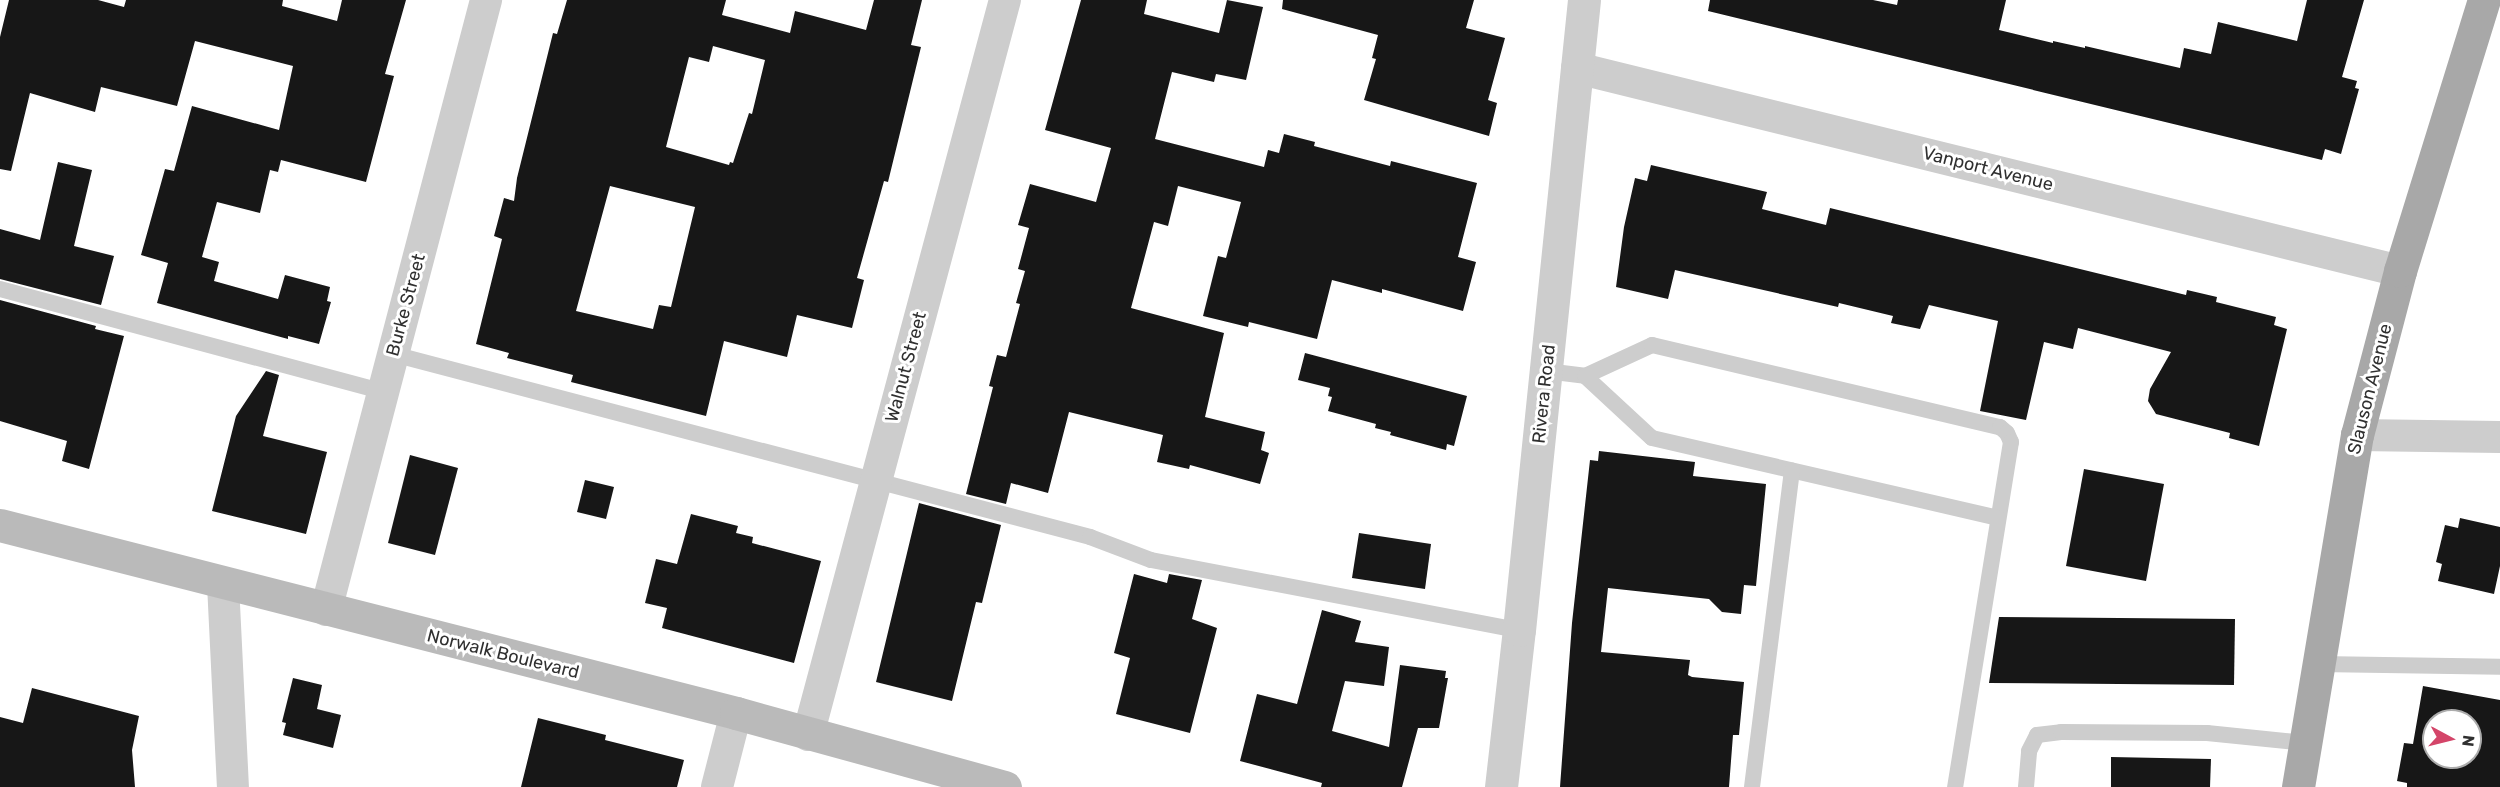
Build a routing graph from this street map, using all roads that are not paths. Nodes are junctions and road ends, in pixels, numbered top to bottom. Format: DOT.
graph roads {
  1 [pos="486,0"];
  2 [pos="1005,0"];
  3 [pos="1584,0"];
  4 [pos="2484,0"];
  5 [pos="1577,68"];
  6 [pos="2400,271"];
  7 [pos="0,289"];
  8 [pos="393,354"];
  9 [pos="1546,371"];
  10 [pos="1585,376"];
  11 [pos="384,392"];
  12 [pos="2357,435"];
  13 [pos="2500,437"];
  14 [pos="1792,471"];
  15 [pos="876,480"];
  16 [pos="1998,518"];
  17 [pos="0,525"];
  18 [pos="223,584"];
  19 [pos="326,610"];
  20 [pos="1519,630"];
  21 [pos="2318,664"];
  22 [pos="2500,667"];
  23 [pos="736,713"];
  24 [pos="808,735"];
  25 [pos="2305,743"];
  26 [pos="233,787"];
  27 [pos="717,787"];
  28 [pos="1005,787"];
  29 [pos="1501,787"];
  30 [pos="1752,787"];
  31 [pos="1955,787"];
  32 [pos="2025,787"];
  33 [pos="2298,787"];
  1 -- 8 [label="street, Burke Street"];
  2 -- 15 [label="street, Walnut Street"];
  3 -- 5 [label="street, Rivera Road"];
  4 -- 6 [label="main road, Slauson Avenue"];
  5 -- 6 [label="street, Vanport Avenue"];
  5 -- 9 [label="street, Rivera Road"];
  6 -- 12 [label="main road, Slauson Avenue"];
  7 -- 11 [label="lane"];
  8 -- 11 [label="street, Burke Street"];
  8 -- 15 [label="lane"];
  9 -- 10 [label="lane"];
  9 -- 20 [label="street, Rivera Road"];
  10 -- 14 [label="lane"];
  10 -- 16 [label="lane"];
  11 -- 19 [label="street, Burke Street"];
  12 -- 13 [label="street"];
  12 -- 21 [label="main road, Slauson Avenue"];
  14 -- 16 [label="lane"];
  14 -- 30 [label="lane"];
  15 -- 20 [label="lane"];
  15 -- 24 [label="street, Walnut Street"];
  16 -- 31 [label="lane"];
  17 -- 18 [label="main road, Norwalk Boulevard"];
  18 -- 19 [label="main road, Norwalk Boulevard"];
  18 -- 26 [label="street"];
  19 -- 23 [label="main road, Norwalk Boulevard"];
  20 -- 29 [label="street, Rivera Road"];
  21 -- 22 [label="lane"];
  21 -- 25 [label="main road, Slauson Avenue"];
  23 -- 24 [label="main road, Norwalk Boulevard"];
  23 -- 27 [label="street"];
  24 -- 28 [label="main road, Norwalk Boulevard"];
  25 -- 32 [label="lane"];
  25 -- 33 [label="main road, Slauson Avenue"];
}
